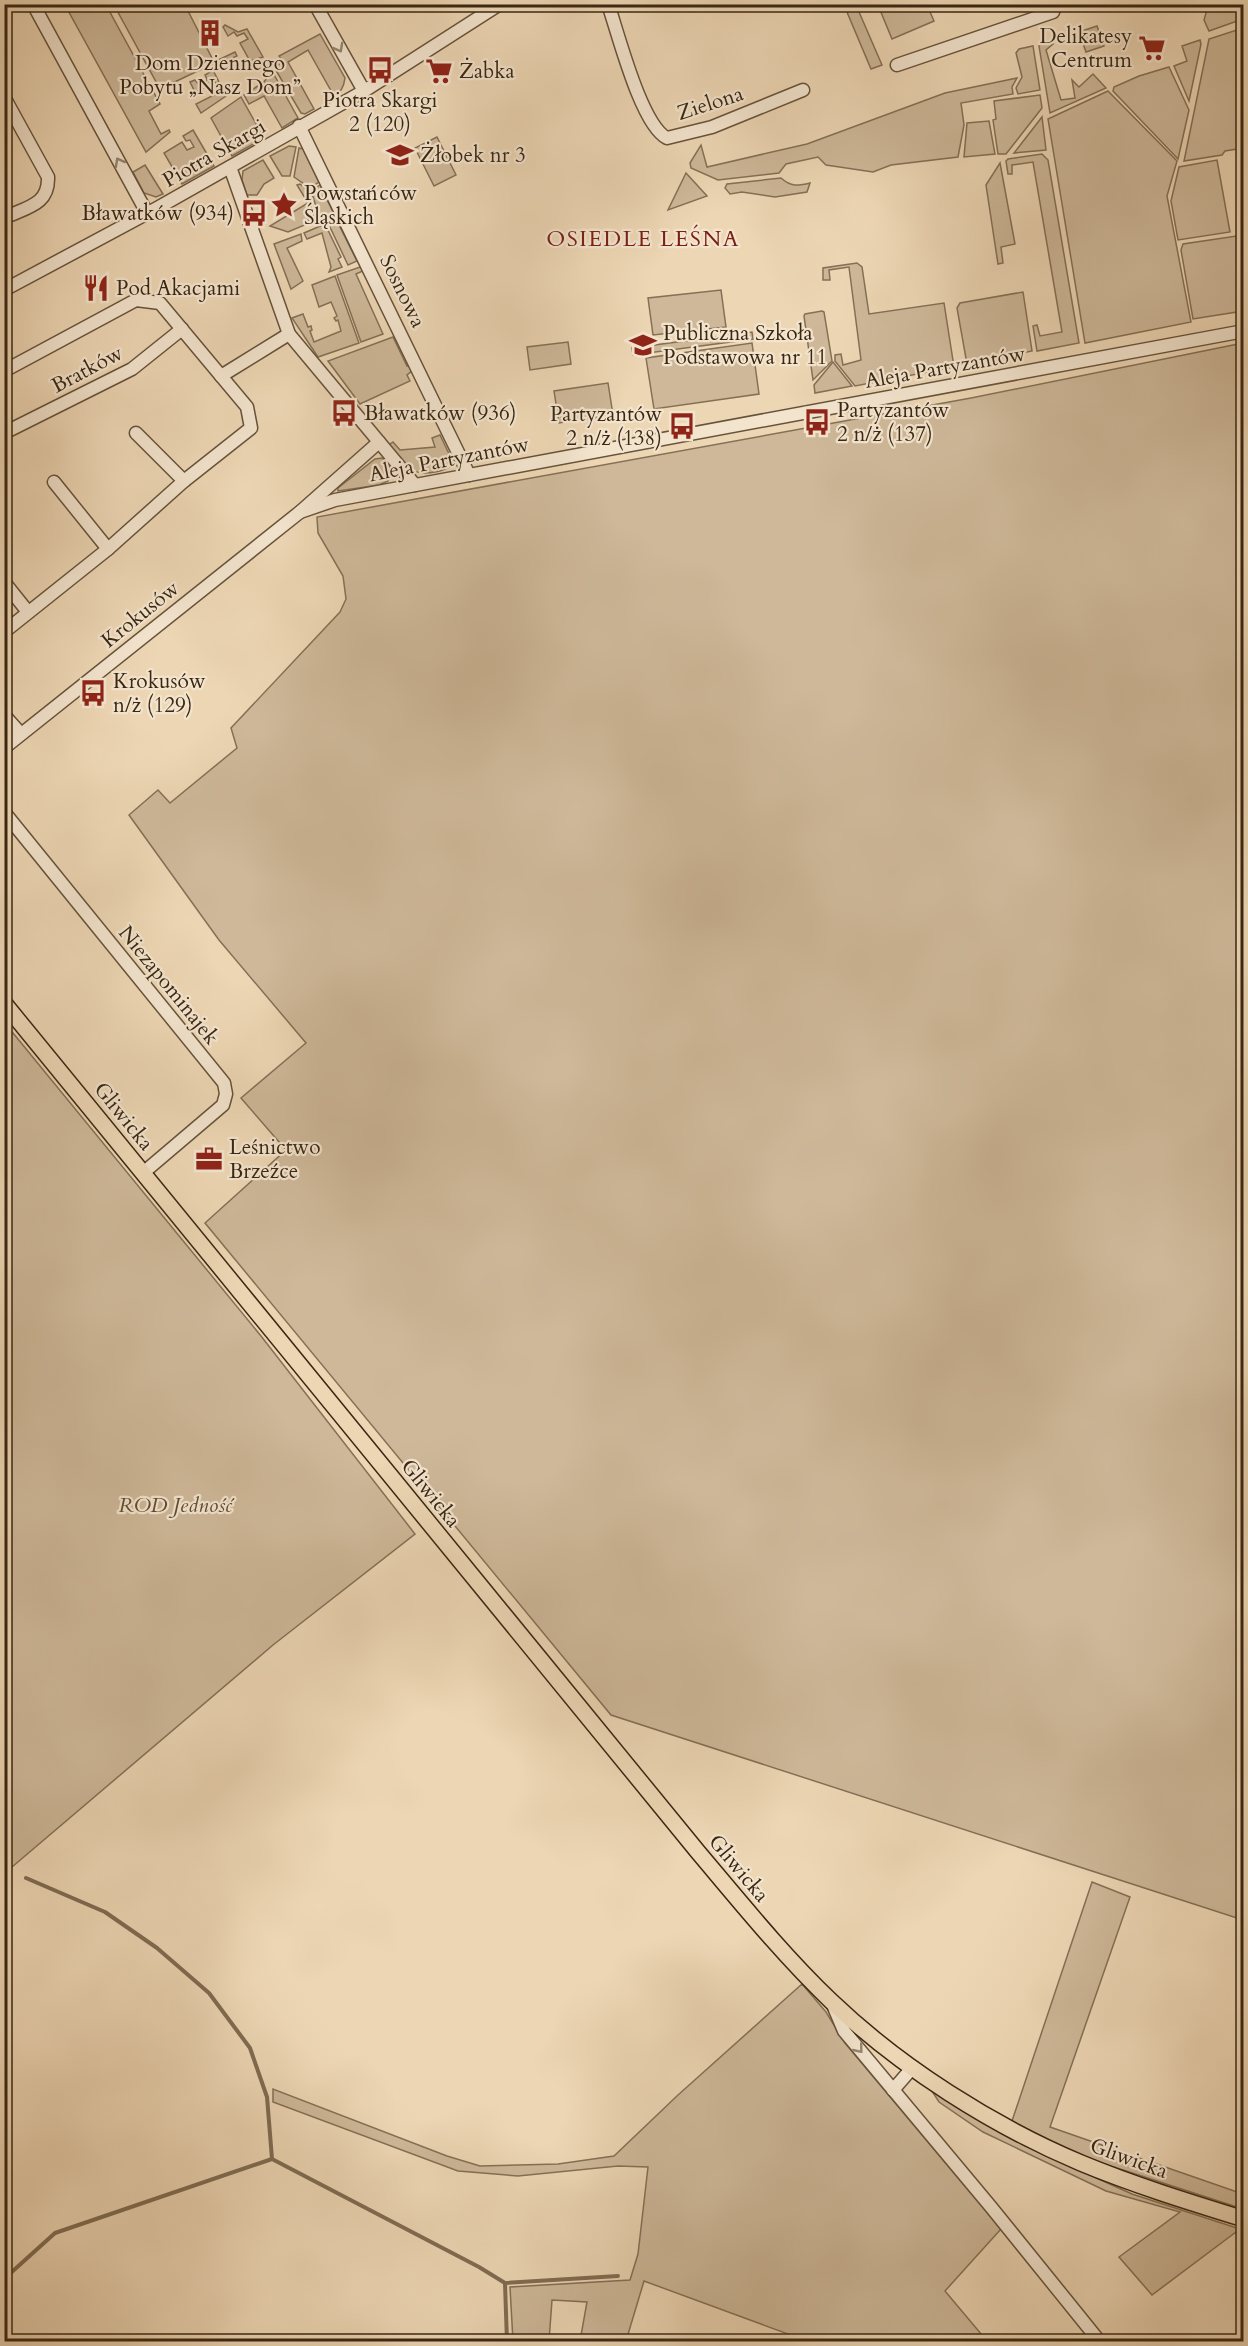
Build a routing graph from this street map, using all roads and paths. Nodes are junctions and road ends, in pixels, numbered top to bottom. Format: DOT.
graph roads {
  1 [pos="33,4"];
  2 [pos="315,4"];
  3 [pos="500,4"];
  4 [pos="608,4"];
  5 [pos="1051,8"];
  6 [pos="897,65"];
  7 [pos="803,90"];
  8 [pos="364,91"];
  9 [pos="4,96"];
  10 [pos="299,126"];
  11 [pos="230,168"];
  12 [pos="147,213"];
  13 [pos="4,218"];
  14 [pos="4,290"];
  15 [pos="182,329"];
  16 [pos="1244,331"];
  17 [pos="289,334"];
  18 [pos="4,371"];
  19 [pos="221,376"];
  20 [pos="4,433"];
  21 [pos="136,433"];
  22 [pos="379,442"];
  23 [pos="470,475"];
  24 [pos="184,481"];
  25 [pos="54,482"];
  26 [pos="415,485"];
  27 [pos="300,512"];
  28 [pos="108,549"];
  29 [pos="4,582"];
  30 [pos="28,612"];
  31 [pos="4,632"];
  32 [pos="4,715"];
  33 [pos="21,734"];
  34 [pos="4,748"];
  35 [pos="4,812"];
  36 [pos="4,1003"];
  37 [pos="143,1173"];
  38 [pos="833,2003"];
  39 [pos="913,2067"];
  40 [pos="892,2090"];
  41 [pos="1244,2219"];
  42 [pos="1100,2342"];
  12 -- 1 [label="street, one-way"];
  2 -- 8 [label="street, one-way"];
  3 -- 8 [label="street, Piotra Skargi"];
  4 -- 7 [label="street, Zielona"];
  5 -- 6 [label="street"];
  8 -- 10 [label="street, Piotra Skargi"];
  9 -- 13 [label="street"];
  10 -- 11 [label="street, Piotra Skargi"];
  10 -- 23 [label="street, Sosnowa"];
  11 -- 12 [label="street, Piotra Skargi"];
  11 -- 17 [label="street"];
  12 -- 14 [label="street, Piotra Skargi"];
  15 -- 18 [label="street"];
  15 -- 19 [label="street"];
  15 -- 20 [label="street, Bratków"];
  16 -- 23 [label="street, Aleja Partyzantów"];
  17 -- 19 [label="street"];
  17 -- 22 [label="street"];
  19 -- 24 [label="street"];
  21 -- 24 [label="street"];
  22 -- 26 [label="street"];
  22 -- 27 [label="street, Krokusów"];
  23 -- 26 [label="street, Aleja Partyzantów"];
  24 -- 28 [label="street"];
  25 -- 28 [label="street"];
  26 -- 27 [label="street, Aleja Partyzantów"];
  27 -- 33 [label="street, Krokusów"];
  28 -- 30 [label="street"];
  29 -- 30 [label="street"];
  30 -- 31 [label="street"];
  32 -- 33 [label="street"];
  33 -- 34 [label="street, Krokusów"];
  35 -- 37 [label="street, Niezapominajek"];
  36 -- 37 [label="main road, Gliwicka"];
  37 -- 38 [label="main road, Gliwicka"];
  38 -- 39 [label="main road, Gliwicka"];
  38 -- 40 [label="street, Gliwicka, one-way"];
  39 -- 40 [label="street"];
  39 -- 41 [label="main road, Gliwicka"];
  40 -- 42 [label="street, Gliwicka"];
}
